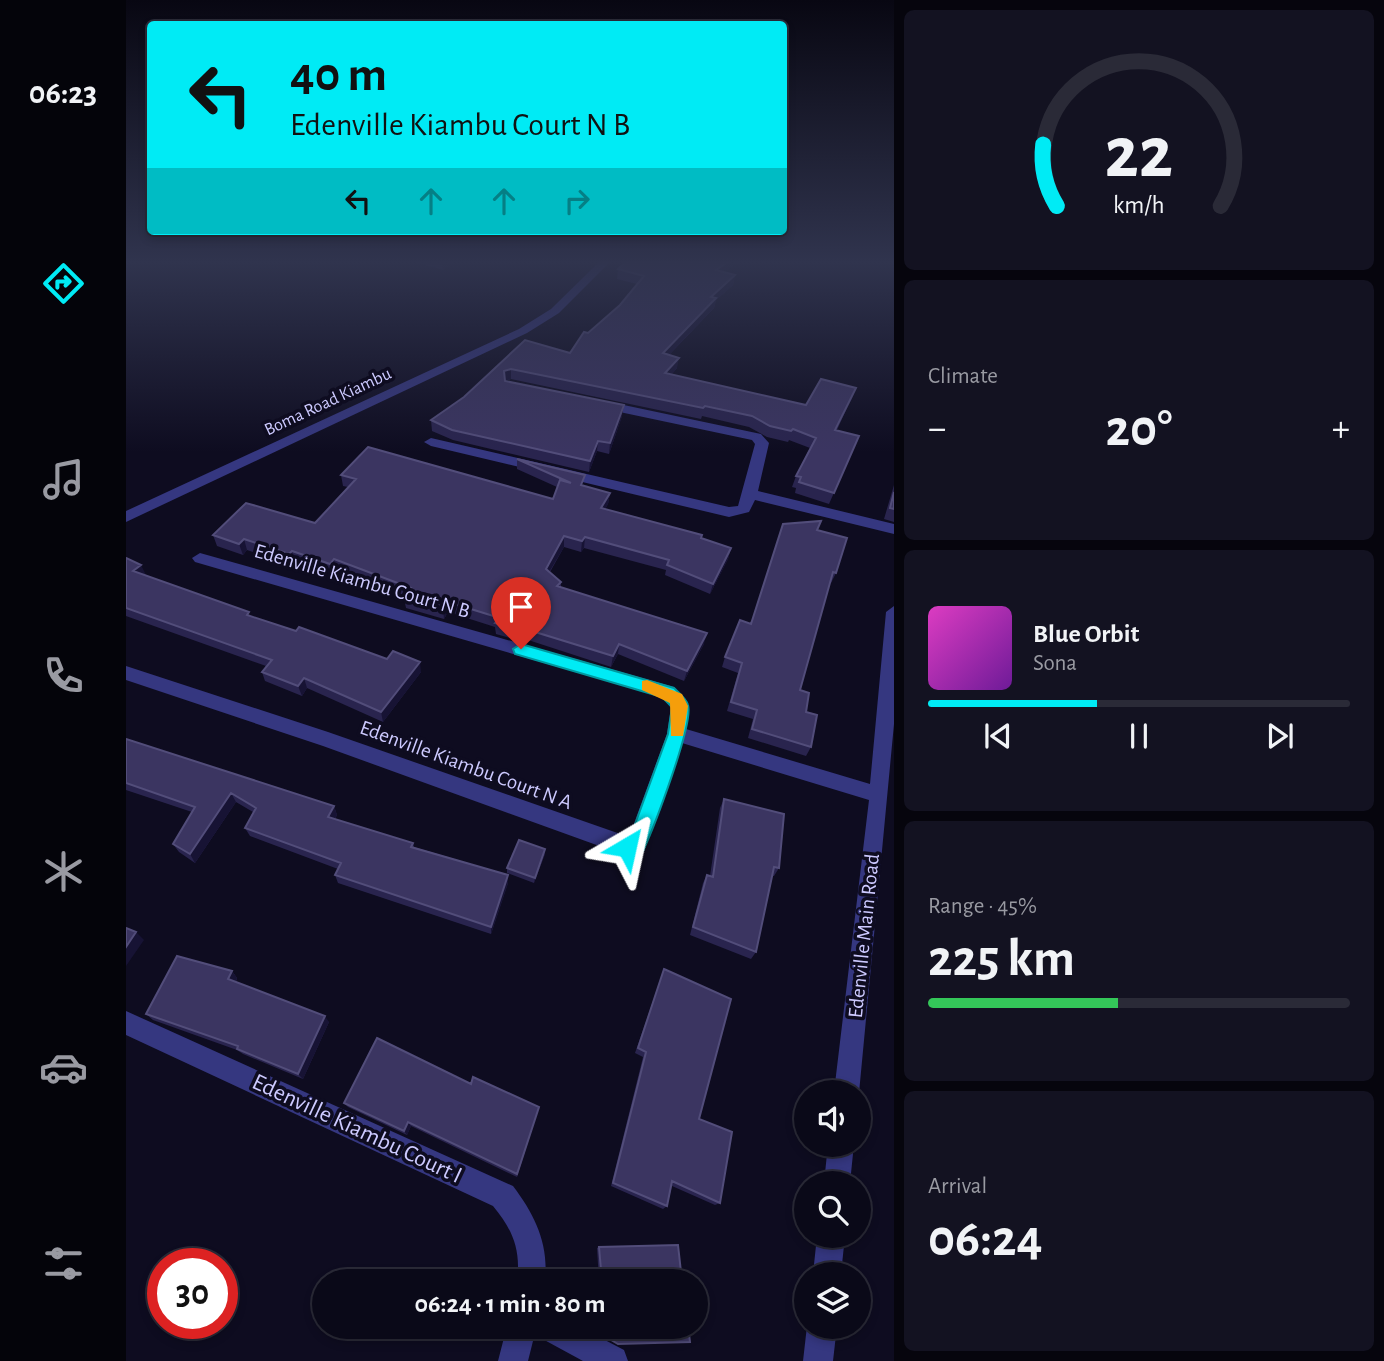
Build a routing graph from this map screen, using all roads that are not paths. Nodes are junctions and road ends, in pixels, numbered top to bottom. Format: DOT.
graph roads {
  1 [pos="533,325"];
  2 [pos="591,402"];
  3 [pos="431,442"];
  4 [pos="750,494"];
  5 [pos="126,517"];
  6 [pos="894,529"];
  7 [pos="200,558"];
  8 [pos="894,612"];
  9 [pos="126,673"];
  10 [pos="676,734"];
  11 [pos="879,795"];
  12 [pos="126,1023"];
  13 [pos="848,1080"];
  14 [pos="533,1269"];
  15 [pos="519,1339"];
  16 [pos="572,1339"];
  17 [pos="821,1339"];
  18 [pos="513,1361"];
  19 [pos="613,1361"];
  20 [pos="818,1361"];
  1 -- 5 [label="street, Boma Road Kiambu"];
  2 -- 4 [label="street"];
  3 -- 4 [label="street"];
  4 -- 6 [label="street"];
  7 -- 10 [label="street, Edenville Kiambu Court N B"];
  8 -- 11 [label="street, Edenville Main Road"];
  9 -- 10 [label="street, Edenville Kiambu Court N A"];
  10 -- 11 [label="street"];
  11 -- 13 [label="street, Edenville Main Road"];
  12 -- 14 [label="street, Edenville Kiambu Court I"];
  15 -- 18 [label="street"];
  16 -- 19 [label="street"];
  17 -- 20 [label="street"];
}
